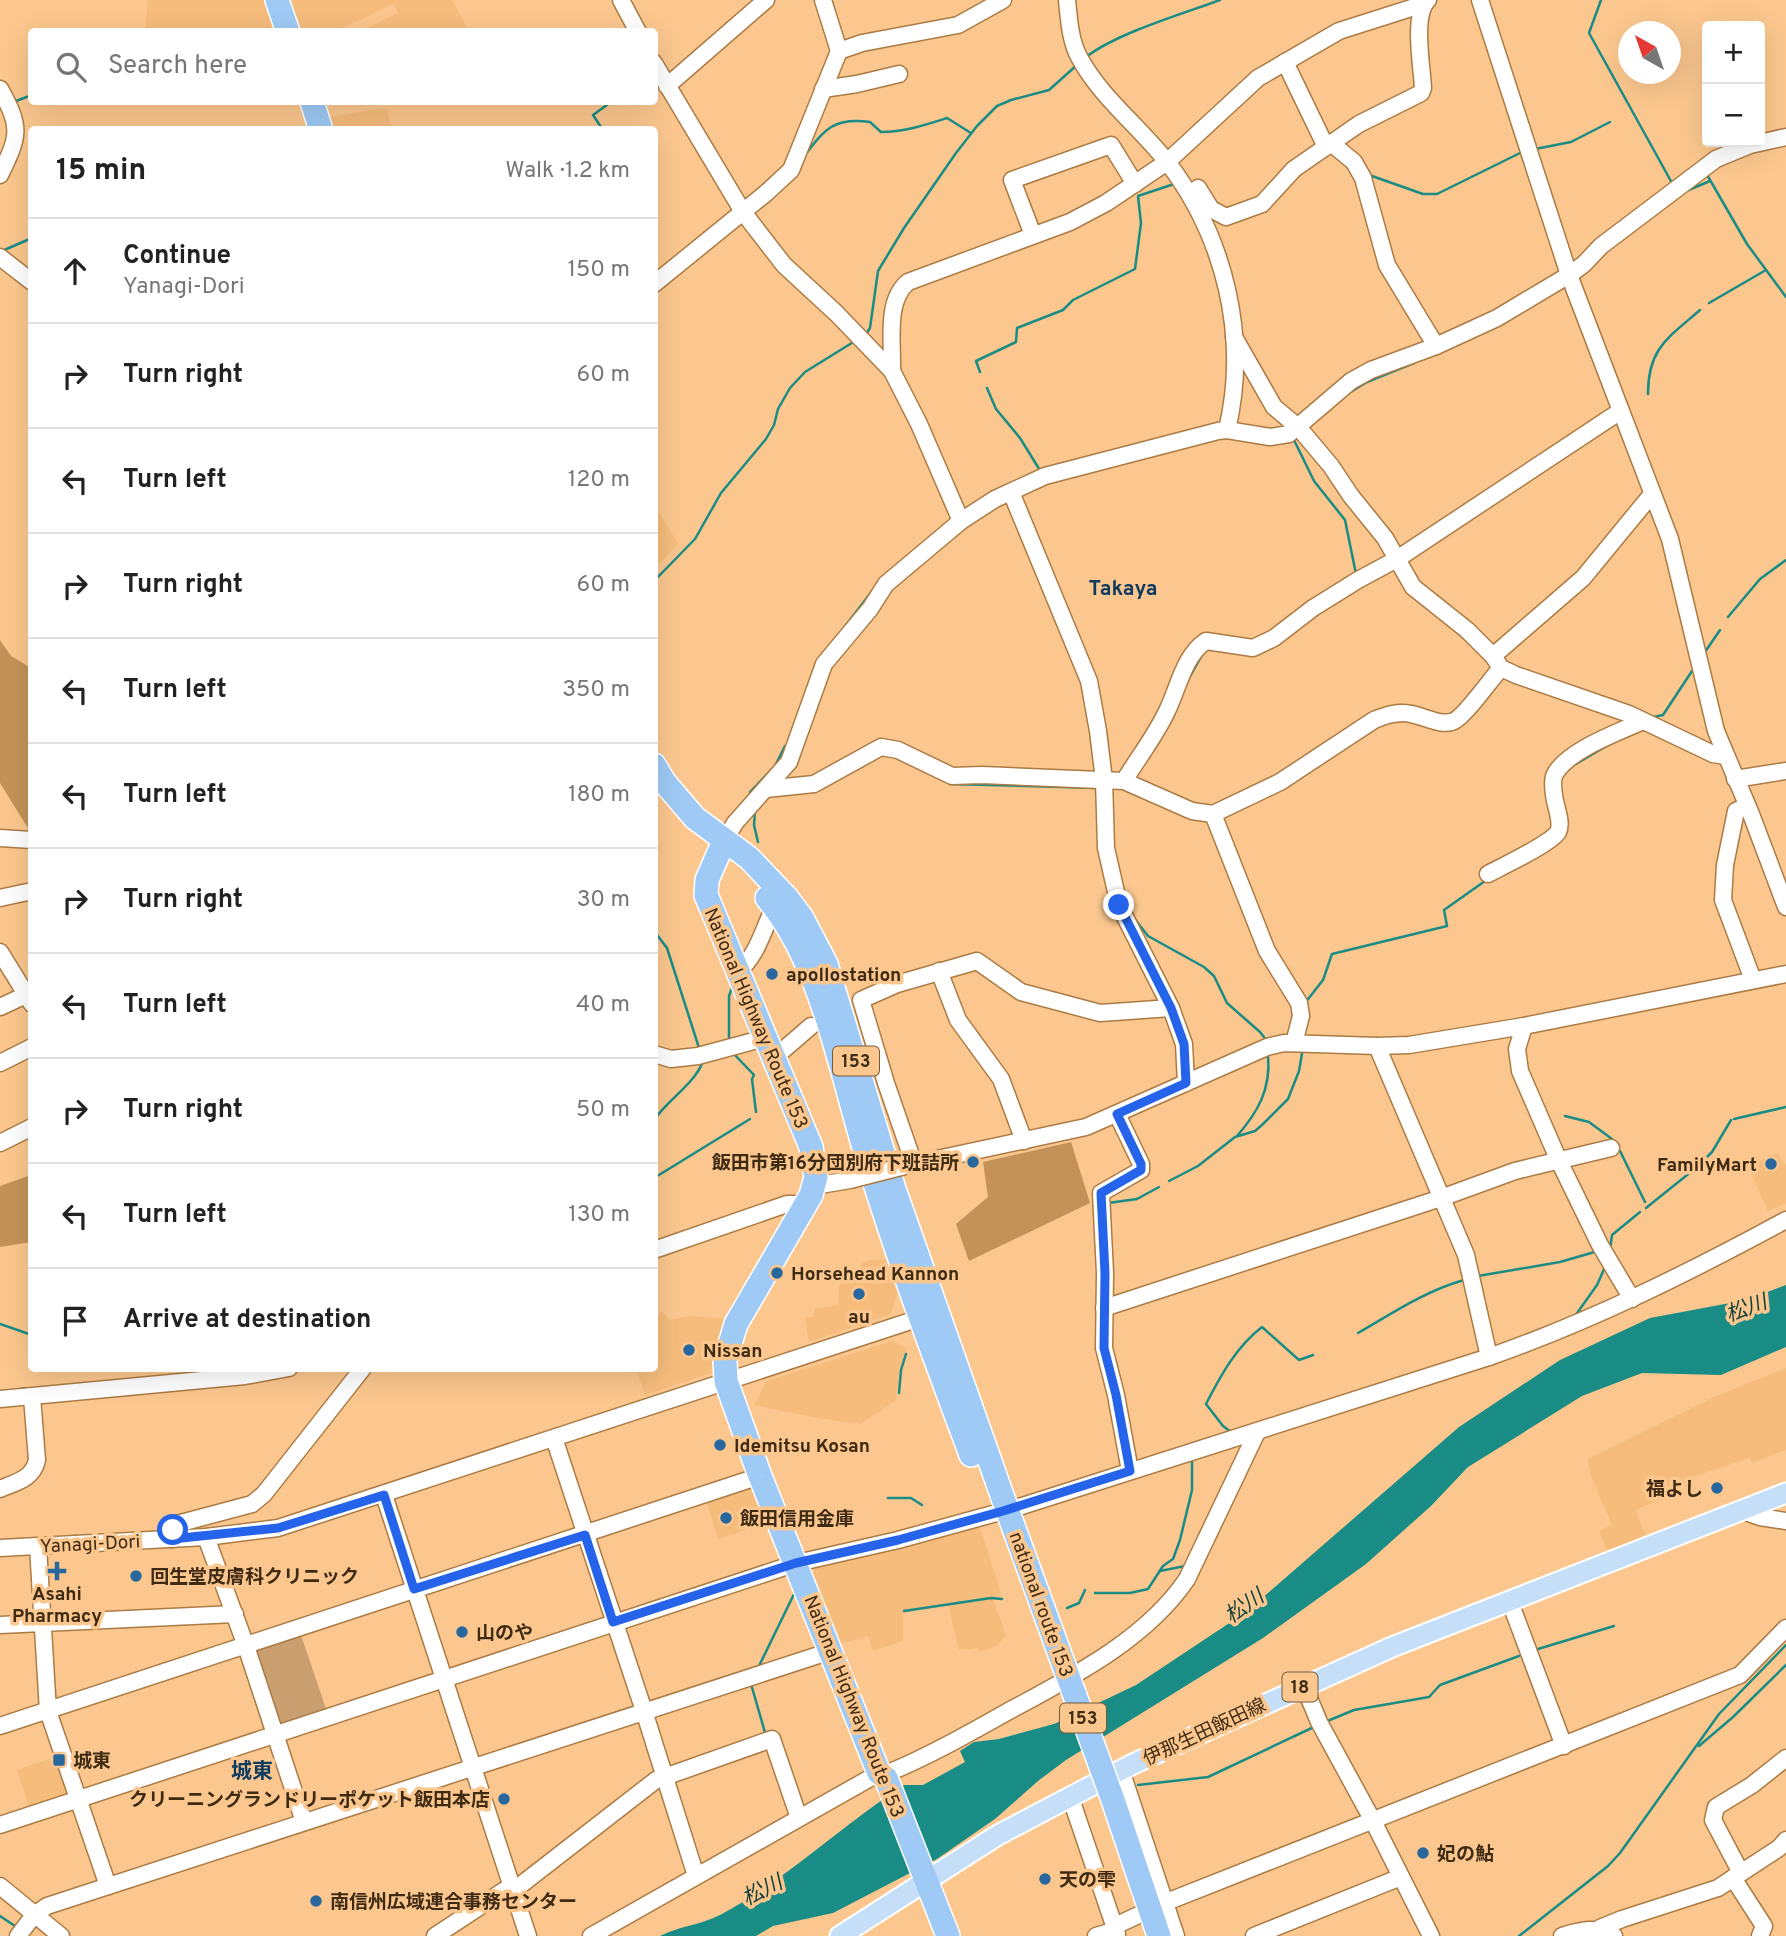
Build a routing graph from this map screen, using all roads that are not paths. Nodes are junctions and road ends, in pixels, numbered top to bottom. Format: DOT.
graph roads {
  1 [pos="277,0"];
  2 [pos="621,0"];
  3 [pos="766,0"];
  4 [pos="823,0"];
  5 [pos="1003,0"];
  6 [pos="1067,0"];
  7 [pos="1480,0"];
  8 [pos="1426,2"];
  9 [pos="287,28"];
  10 [pos="636,28"];
  11 [pos="839,51"];
  12 [pos="1285,62"];
  13 [pos="658,70"];
  14 [pos="899,74"];
  15 [pos="667,86"];
  16 [pos="0,89"];
  17 [pos="823,89"];
  18 [pos="313,105"];
  19 [pos="320,126"];
  20 [pos="1786,137"];
  21 [pos="1329,145"];
  22 [pos="1169,160"];
  23 [pos="0,175"];
  24 [pos="1135,184"];
  25 [pos="743,212"];
  26 [pos="1033,235"];
  27 [pos="0,257"];
  28 [pos="1569,275"];
  29 [pos="28,279"];
  30 [pos="658,281"];
  31 [pos="1234,337"];
  32 [pos="1436,346"];
  33 [pos="892,371"];
  34 [pos="1619,412"];
  35 [pos="1299,428"];
  36 [pos="1227,430"];
  37 [pos="1011,492"];
  38 [pos="1652,494"];
  39 [pos="961,521"];
  40 [pos="1397,559"];
  41 [pos="1497,662"];
  42 [pos="1643,720"];
  43 [pos="1725,756"];
  44 [pos="1786,771"];
  45 [pos="658,772"];
  46 [pos="1735,779"];
  47 [pos="1104,780"];
  48 [pos="1124,781"];
  49 [pos="658,783"];
  50 [pos="766,789"];
  51 [pos="1747,806"];
  52 [pos="1213,814"];
  53 [pos="0,838"];
  54 [pos="28,840"];
  55 [pos="721,846"];
  56 [pos="1488,874"];
  57 [pos="28,892"];
  58 [pos="0,898"];
  59 [pos="1786,907"];
  60 [pos="769,916"];
  61 [pos="0,952"];
  62 [pos="939,971"];
  63 [pos="737,972"];
  64 [pos="1786,974"];
  65 [pos="1753,981"];
  66 [pos="28,997"];
  67 [pos="28,999"];
  68 [pos="0,1007"];
  69 [pos="1171,1008"];
  70 [pos="811,1026"];
  71 [pos="1524,1026"];
  72 [pos="1294,1043"];
  73 [pos="1377,1046"];
  74 [pos="769,1048"];
  75 [pos="28,1049"];
  76 [pos="662,1056"];
  77 [pos="0,1063"];
  78 [pos="1186,1083"];
  79 [pos="1117,1114"];
  80 [pos="28,1129"];
  81 [pos="1024,1141"];
  82 [pos="0,1143"];
  83 [pos="1611,1148"];
  84 [pos="1559,1161"];
  85 [pos="912,1165"];
  86 [pos="814,1186"];
  87 [pos="1441,1198"];
  88 [pos="804,1208"];
  89 [pos="1786,1220"];
  90 [pos="658,1249"];
  91 [pos="1632,1299"];
  92 [pos="1104,1308"];
  93 [pos="928,1315"];
  94 [pos="1489,1357"];
  95 [pos="267,1372"];
  96 [pos="360,1372"];
  97 [pos="726,1381"];
  98 [pos="32,1397"];
  99 [pos="0,1399"];
  100 [pos="1256,1432"];
  101 [pos="554,1438"];
  102 [pos="1130,1471"];
  103 [pos="760,1476"];
  104 [pos="0,1489"];
  105 [pos="1786,1493"];
  106 [pos="384,1495"];
  107 [pos="998,1504"];
  108 [pos="1740,1510"];
  109 [pos="1786,1521"];
  110 [pos="585,1535"];
  111 [pos="206,1536"];
  112 [pos="172,1539"];
  113 [pos="38,1546"];
  114 [pos="0,1548"];
  115 [pos="796,1563"];
  116 [pos="414,1589"];
  117 [pos="1510,1602"];
  118 [pos="235,1614"];
  119 [pos="44,1622"];
  120 [pos="613,1622"];
  121 [pos="0,1625"];
  122 [pos="1786,1628"];
  123 [pos="246,1646"];
  124 [pos="831,1651"];
  125 [pos="443,1678"];
  126 [pos="1304,1686"];
  127 [pos="48,1711"];
  128 [pos="644,1711"];
  129 [pos="0,1726"];
  130 [pos="275,1734"];
  131 [pos="1564,1746"];
  132 [pos="1786,1759"];
  133 [pos="472,1768"];
  134 [pos="1121,1770"];
  135 [pos="662,1772"];
  136 [pos="883,1775"];
  137 [pos="1070,1796"];
  138 [pos="78,1799"];
  139 [pos="799,1818"];
  140 [pos="1373,1821"];
  141 [pos="304,1822"];
  142 [pos="0,1825"];
  143 [pos="1786,1840"];
  144 [pos="924,1875"];
  145 [pos="1737,1875"];
  146 [pos="696,1876"];
  147 [pos="1401,1877"];
  148 [pos="0,1886"];
  149 [pos="108,1886"];
  150 [pos="511,1886"];
  151 [pos="1164,1903"];
  152 [pos="32,1917"];
  153 [pos="1116,1931"];
  154 [pos="1607,1932"];
  155 [pos="1425,1934"];
  156 [pos="18,1936"];
  157 [pos="61,1936"];
  158 [pos="435,1936"];
  159 [pos="528,1936"];
  160 [pos="591,1936"];
  161 [pos="840,1936"];
  162 [pos="948,1936"];
  163 [pos="1096,1936"];
  164 [pos="1146,1936"];
  165 [pos="1160,1936"];
  166 [pos="1175,1936"];
  167 [pos="1254,1936"];
  168 [pos="1562,1936"];
  169 [pos="1760,1936"];
  1 -- 9 [label="highway"];
  2 -- 10 [label="street"];
  3 -- 15 [label="street"];
  4 -- 11 [label="street"];
  5 -- 11 [label="street"];
  6 -- 22 [label="street"];
  7 -- 28 [label="street"];
  8 -- 12 [label="street"];
  8 -- 21 [label="street"];
  11 -- 17 [label="street"];
  12 -- 21 [label="street"];
  12 -- 22 [label="street"];
  13 -- 15 [label="street"];
  14 -- 17 [label="street"];
  15 -- 25 [label="street"];
  16 -- 23 [label="street"];
  17 -- 25 [label="street"];
  18 -- 19 [label="highway"];
  20 -- 28 [label="street"];
  21 -- 22 [label="street"];
  21 -- 32 [label="street"];
  22 -- 24 [label="street"];
  22 -- 31 [label="street"];
  24 -- 26 [label="street"];
  24 -- 26 [label="street"];
  25 -- 30 [label="street"];
  25 -- 33 [label="street"];
  26 -- 33 [label="street"];
  27 -- 29 [label="street"];
  28 -- 32 [label="street"];
  28 -- 34 [label="street"];
  31 -- 35 [label="street"];
  31 -- 36 [label="street"];
  32 -- 35 [label="street"];
  33 -- 39 [label="street"];
  34 -- 38 [label="street"];
  34 -- 40 [label="street"];
  35 -- 36 [label="street"];
  35 -- 40 [label="street"];
  36 -- 37 [label="street"];
  37 -- 39 [label="street"];
  37 -- 47 [label="street"];
  38 -- 41 [label="street"];
  38 -- 43 [label="street"];
  39 -- 50 [label="street"];
  40 -- 41 [label="street"];
  40 -- 48 [label="street"];
  41 -- 42 [label="street"];
  41 -- 52 [label="street"];
  42 -- 43 [label="street"];
  42 -- 56 [label="street"];
  43 -- 46 [label="street"];
  44 -- 46 [label="street"];
  45 -- 55 [label="highway, 153"];
  46 -- 51 [label="street"];
  47 -- 48 [label="street"];
  47 -- 50 [label="street"];
  47 -- 69 [label="street"];
  48 -- 52 [label="street"];
  49 -- 55 [label="highway, 153"];
  50 -- 55 [label="street"];
  51 -- 59 [label="street"];
  51 -- 65 [label="street"];
  52 -- 72 [label="street"];
  53 -- 54 [label="street"];
  55 -- 63 [label="highway, National Highway Route 153"];
  55 -- 93 [label="highway, 153"];
  57 -- 58 [label="street"];
  60 -- 63 [label="street"];
  61 -- 66 [label="street"];
  62 -- 69 [label="street"];
  62 -- 81 [label="street"];
  62 -- 85 [label="street"];
  63 -- 74 [label="highway, National Highway Route 153"];
  64 -- 65 [label="street"];
  65 -- 71 [label="street"];
  67 -- 68 [label="street"];
  69 -- 78 [label="street"];
  70 -- 74 [label="street"];
  71 -- 73 [label="street"];
  71 -- 84 [label="street"];
  72 -- 73 [label="street"];
  72 -- 78 [label="street"];
  73 -- 87 [label="street"];
  74 -- 76 [label="street"];
  74 -- 86 [label="highway, National Highway Route 153"];
  75 -- 77 [label="street"];
  78 -- 79 [label="street"];
  79 -- 81 [label="street"];
  79 -- 92 [label="street"];
  80 -- 82 [label="street"];
  81 -- 85 [label="street"];
  83 -- 84 [label="street"];
  84 -- 87 [label="street"];
  84 -- 91 [label="street"];
  85 -- 86 [label="street, bridge"];
  86 -- 88 [label="highway, National Highway Route 153"];
  87 -- 92 [label="street"];
  87 -- 94 [label="street"];
  88 -- 90 [label="street"];
  88 -- 97 [label="highway, National Highway Route 153"];
  89 -- 91 [label="street"];
  91 -- 94 [label="street"];
  92 -- 102 [label="street"];
  93 -- 97 [label="street, Yanagi-Dori"];
  93 -- 107 [label="highway, national route 153 / 153"];
  94 -- 100 [label="street"];
  95 -- 98 [label="street"];
  96 -- 112 [label="street"];
  97 -- 101 [label="street, Yanagi-Dori"];
  97 -- 103 [label="highway, National Highway Route 153"];
  98 -- 99 [label="street"];
  98 -- 104 [label="street"];
  100 -- 102 [label="street"];
  100 -- 136 [label="street"];
  101 -- 106 [label="street, Yanagi-Dori"];
  101 -- 110 [label="street"];
  102 -- 115 [label="street"];
  103 -- 110 [label="street"];
  103 -- 115 [label="highway, National Highway Route 153"];
  105 -- 108 [label="main road, 伊那生田飯田線 / 18"];
  106 -- 111 [label="street, Yanagi-Dori"];
  106 -- 116 [label="street"];
  107 -- 164 [label="highway, national route 153 / 153"];
  107 -- 165 [label="highway, national route 153 / 153, bridge"];
  108 -- 109 [label="street"];
  108 -- 117 [label="main road, 伊那生田飯田線 / 18"];
  110 -- 116 [label="street"];
  110 -- 120 [label="street"];
  111 -- 112 [label="street, Yanagi-Dori"];
  111 -- 118 [label="street"];
  112 -- 113 [label="street, Yanagi-Dori"];
  113 -- 114 [label="street, Yanagi-Dori"];
  113 -- 119 [label="street"];
  115 -- 120 [label="street"];
  115 -- 124 [label="highway, National Highway Route 153"];
  116 -- 123 [label="street"];
  116 -- 125 [label="street"];
  117 -- 126 [label="main road, 伊那生田飯田線 / 18"];
  117 -- 131 [label="street"];
  118 -- 119 [label="street"];
  118 -- 123 [label="street"];
  119 -- 121 [label="street"];
  119 -- 127 [label="street"];
  120 -- 125 [label="street"];
  120 -- 128 [label="street"];
  122 -- 131 [label="street"];
  123 -- 127 [label="street"];
  123 -- 130 [label="street"];
  124 -- 128 [label="street"];
  124 -- 136 [label="highway, National Highway Route 153"];
  125 -- 130 [label="street"];
  125 -- 133 [label="street"];
  126 -- 134 [label="main road, 伊那生田飯田線 / 18"];
  126 -- 140 [label="street"];
  127 -- 129 [label="street"];
  127 -- 138 [label="street"];
  128 -- 133 [label="street"];
  128 -- 135 [label="street"];
  130 -- 138 [label="street"];
  130 -- 141 [label="street"];
  131 -- 140 [label="street"];
  132 -- 145 [label="street"];
  133 -- 141 [label="street"];
  133 -- 150 [label="street"];
  134 -- 137 [label="main road, 伊那生田飯田線 / 18"];
  134 -- 151 [label="street"];
  135 -- 139 [label="street"];
  135 -- 146 [label="street"];
  135 -- 150 [label="street"];
  136 -- 139 [label="street"];
  136 -- 144 [label="highway, National Highway Route 153"];
  137 -- 144 [label="main road, 伊那生田飯田線 / 18"];
  137 -- 153 [label="street"];
  138 -- 142 [label="street"];
  138 -- 149 [label="street"];
  139 -- 146 [label="street"];
  140 -- 147 [label="street"];
  140 -- 151 [label="street"];
  141 -- 149 [label="street"];
  143 -- 145 [label="street"];
  144 -- 161 [label="main road, 伊那生田飯田線 / 18"];
  144 -- 162 [label="highway, National Highway Route 153"];
  145 -- 154 [label="street"];
  145 -- 169 [label="street"];
  146 -- 160 [label="street"];
  147 -- 155 [label="street"];
  147 -- 167 [label="street"];
  148 -- 152 [label="street"];
  149 -- 152 [label="street"];
  150 -- 158 [label="street"];
  150 -- 159 [label="street"];
  151 -- 153 [label="street"];
  151 -- 166 [label="street"];
  152 -- 156 [label="street"];
  152 -- 157 [label="street"];
  153 -- 163 [label="street"];
  154 -- 168 [label="street"];
}
